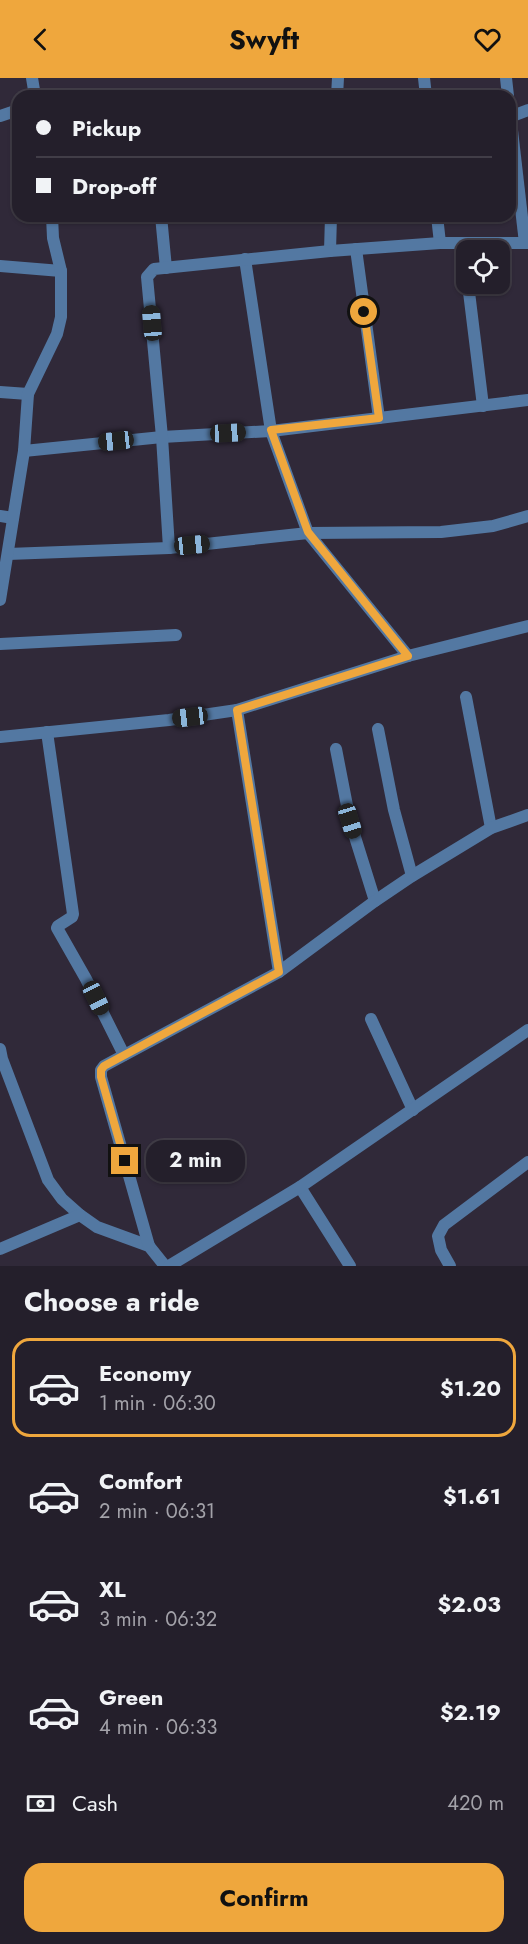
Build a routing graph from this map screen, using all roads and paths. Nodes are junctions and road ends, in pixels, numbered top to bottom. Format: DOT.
graph roads {
  1 [pos="516,163"];
  2 [pos="53,222"];
  3 [pos="162,222"];
  4 [pos="331,222"];
  5 [pos="438,222"];
  6 [pos="440,243"];
  7 [pos="456,243"];
  8 [pos="510,243"];
  9 [pos="526,243"];
  10 [pos="356,249"];
  11 [pos="330,251"];
  12 [pos="246,260"];
  13 [pos="0,266"];
  14 [pos="166,267"];
  15 [pos="61,271"];
  16 [pos="469,294"];
  17 [pos="0,392"];
  18 [pos="28,394"];
  19 [pos="528,400"];
  20 [pos="483,406"];
  21 [pos="379,418"];
  22 [pos="271,430"];
  23 [pos="162,436"];
  24 [pos="24,451"];
  25 [pos="0,516"];
  26 [pos="528,516"];
  27 [pos="13,518"];
  28 [pos="308,532"];
  29 [pos="169,548"];
  30 [pos="8,554"];
  31 [pos="0,600"];
  32 [pos="528,626"];
  33 [pos="176,635"];
  34 [pos="0,644"];
  35 [pos="408,656"];
  36 [pos="466,697"];
  37 [pos="237,710"];
  38 [pos="378,729"];
  39 [pos="47,732"];
  40 [pos="0,737"];
  41 [pos="336,749"];
  42 [pos="528,815"];
  43 [pos="491,828"];
  44 [pos="412,876"];
  45 [pos="375,902"];
  46 [pos="279,972"];
  47 [pos="370,1019"];
  48 [pos="528,1030"];
  49 [pos="124,1055"];
  50 [pos="0,1056"];
  51 [pos="413,1110"];
  52 [pos="528,1162"];
  53 [pos="300,1187"];
  54 [pos="80,1215"];
  55 [pos="149,1246"];
  56 [pos="0,1249"];
  57 [pos="167,1266"];
  58 [pos="350,1266"];
  59 [pos="450,1266"];
  1 -- 9 [label="street"];
  2 -- 15 [label="street"];
  3 -- 14 [label="street"];
  4 -- 11 [label="street"];
  5 -- 6 [label="street"];
  6 -- 7 [label="street"];
  6 -- 10 [label="street"];
  8 -- 9 [label="street"];
  10 -- 11 [label="street"];
  10 -- 21 [label="street"];
  11 -- 12 [label="street"];
  12 -- 14 [label="street"];
  12 -- 22 [label="street"];
  13 -- 15 [label="street"];
  14 -- 23 [label="street"];
  15 -- 18 [label="street"];
  16 -- 20 [label="street"];
  17 -- 18 [label="street"];
  18 -- 24 [label="street"];
  19 -- 20 [label="street"];
  20 -- 21 [label="street"];
  21 -- 22 [label="street"];
  22 -- 23 [label="street"];
  22 -- 28 [label="street"];
  23 -- 24 [label="street"];
  23 -- 29 [label="street"];
  24 -- 27 [label="street"];
  25 -- 27 [label="street"];
  26 -- 28 [label="street"];
  27 -- 30 [label="street"];
  28 -- 29 [label="street"];
  28 -- 35 [label="street"];
  29 -- 30 [label="street"];
  30 -- 31 [label="street"];
  32 -- 35 [label="street"];
  33 -- 34 [label="street"];
  35 -- 37 [label="street"];
  36 -- 43 [label="street"];
  37 -- 39 [label="street"];
  37 -- 46 [label="street"];
  38 -- 44 [label="street"];
  39 -- 40 [label="street"];
  39 -- 49 [label="street"];
  41 -- 45 [label="street"];
  42 -- 43 [label="street"];
  43 -- 44 [label="street"];
  44 -- 45 [label="street"];
  45 -- 46 [label="street"];
  46 -- 49 [label="street"];
  47 -- 51 [label="street"];
  48 -- 51 [label="street"];
  49 -- 55 [label="street"];
  50 -- 54 [label="street"];
  51 -- 53 [label="street"];
  52 -- 59 [label="street"];
  53 -- 57 [label="street"];
  53 -- 58 [label="street"];
  54 -- 55 [label="street"];
  54 -- 56 [label="street"];
  55 -- 57 [label="street"];
}
